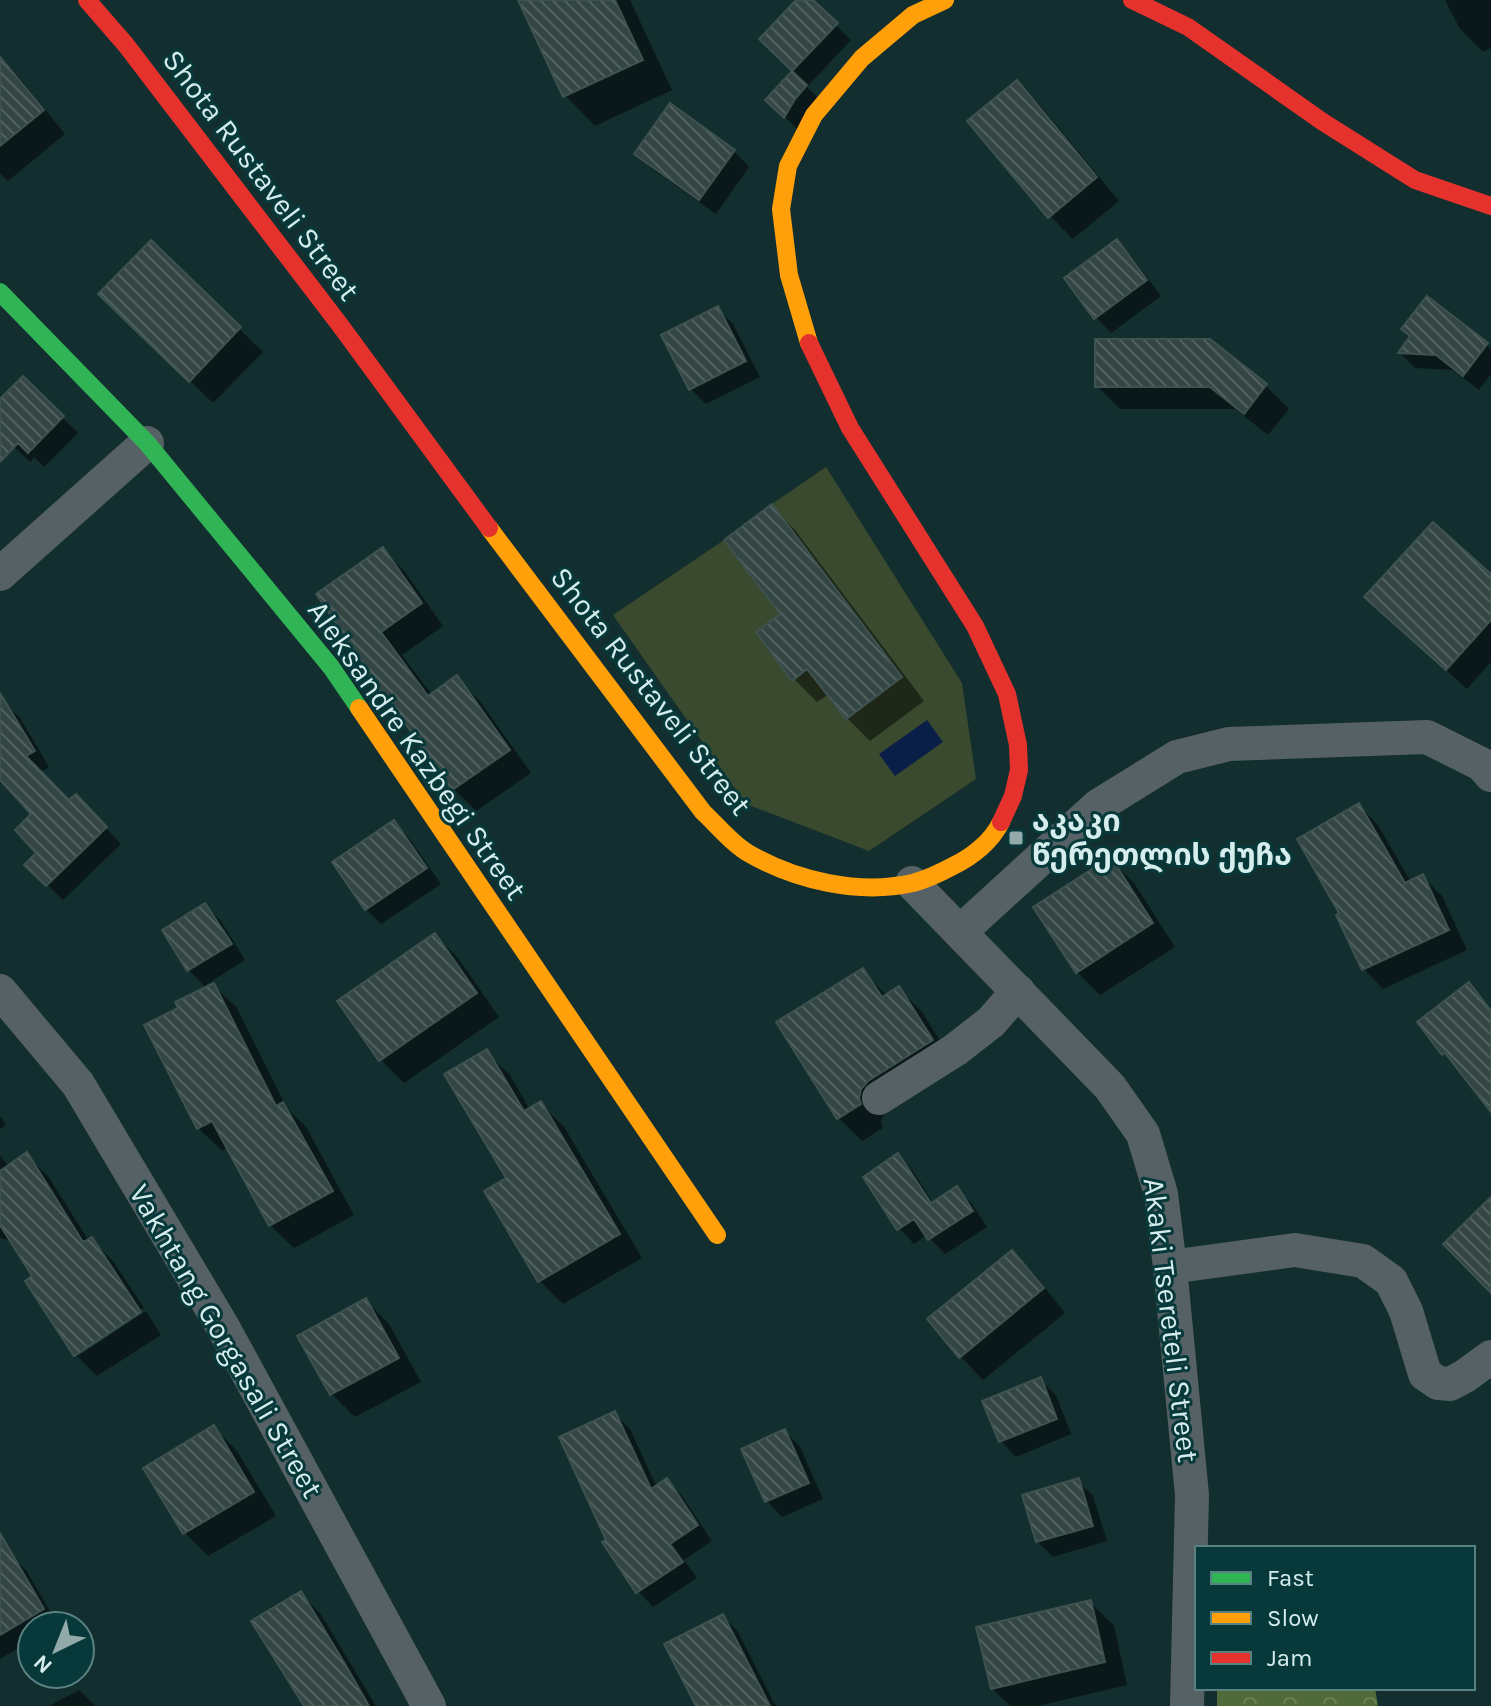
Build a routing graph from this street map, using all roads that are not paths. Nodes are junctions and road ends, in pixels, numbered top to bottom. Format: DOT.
graph roads {
  1 [pos="87,0"];
  2 [pos="945,0"];
  3 [pos="1132,0"];
  4 [pos="1491,206"];
  5 [pos="0,292"];
  6 [pos="147,443"];
  7 [pos="0,574"];
  8 [pos="1491,775"];
  9 [pos="912,883"];
  10 [pos="960,932"];
  11 [pos="0,991"];
  12 [pos="1018,991"];
  13 [pos="879,1098"];
  14 [pos="717,1235"];
  15 [pos="1170,1267"];
  16 [pos="1491,1357"];
  17 [pos="429,1706"];
  18 [pos="1187,1706"];
  1 -- 9 [label="main road, Shota Rustaveli Street"];
  2 -- 9 [label="main road, Shota Rustaveli Street"];
  3 -- 4 [label="main road"];
  5 -- 6 [label="main road, Aleksandre Kazbegi Street"];
  6 -- 7 [label="street"];
  6 -- 14 [label="main road, Aleksandre Kazbegi Street"];
  8 -- 10 [label="street"];
  9 -- 10 [label="street, Akaki Tsereteli Street"];
  10 -- 12 [label="street, Akaki Tsereteli Street"];
  11 -- 17 [label="street, Vakhtang Gorgasali Street"];
  12 -- 13 [label="street"];
  12 -- 15 [label="street, Akaki Tsereteli Street"];
  15 -- 16 [label="street"];
  15 -- 18 [label="street, Akaki Tsereteli Street"];
}
